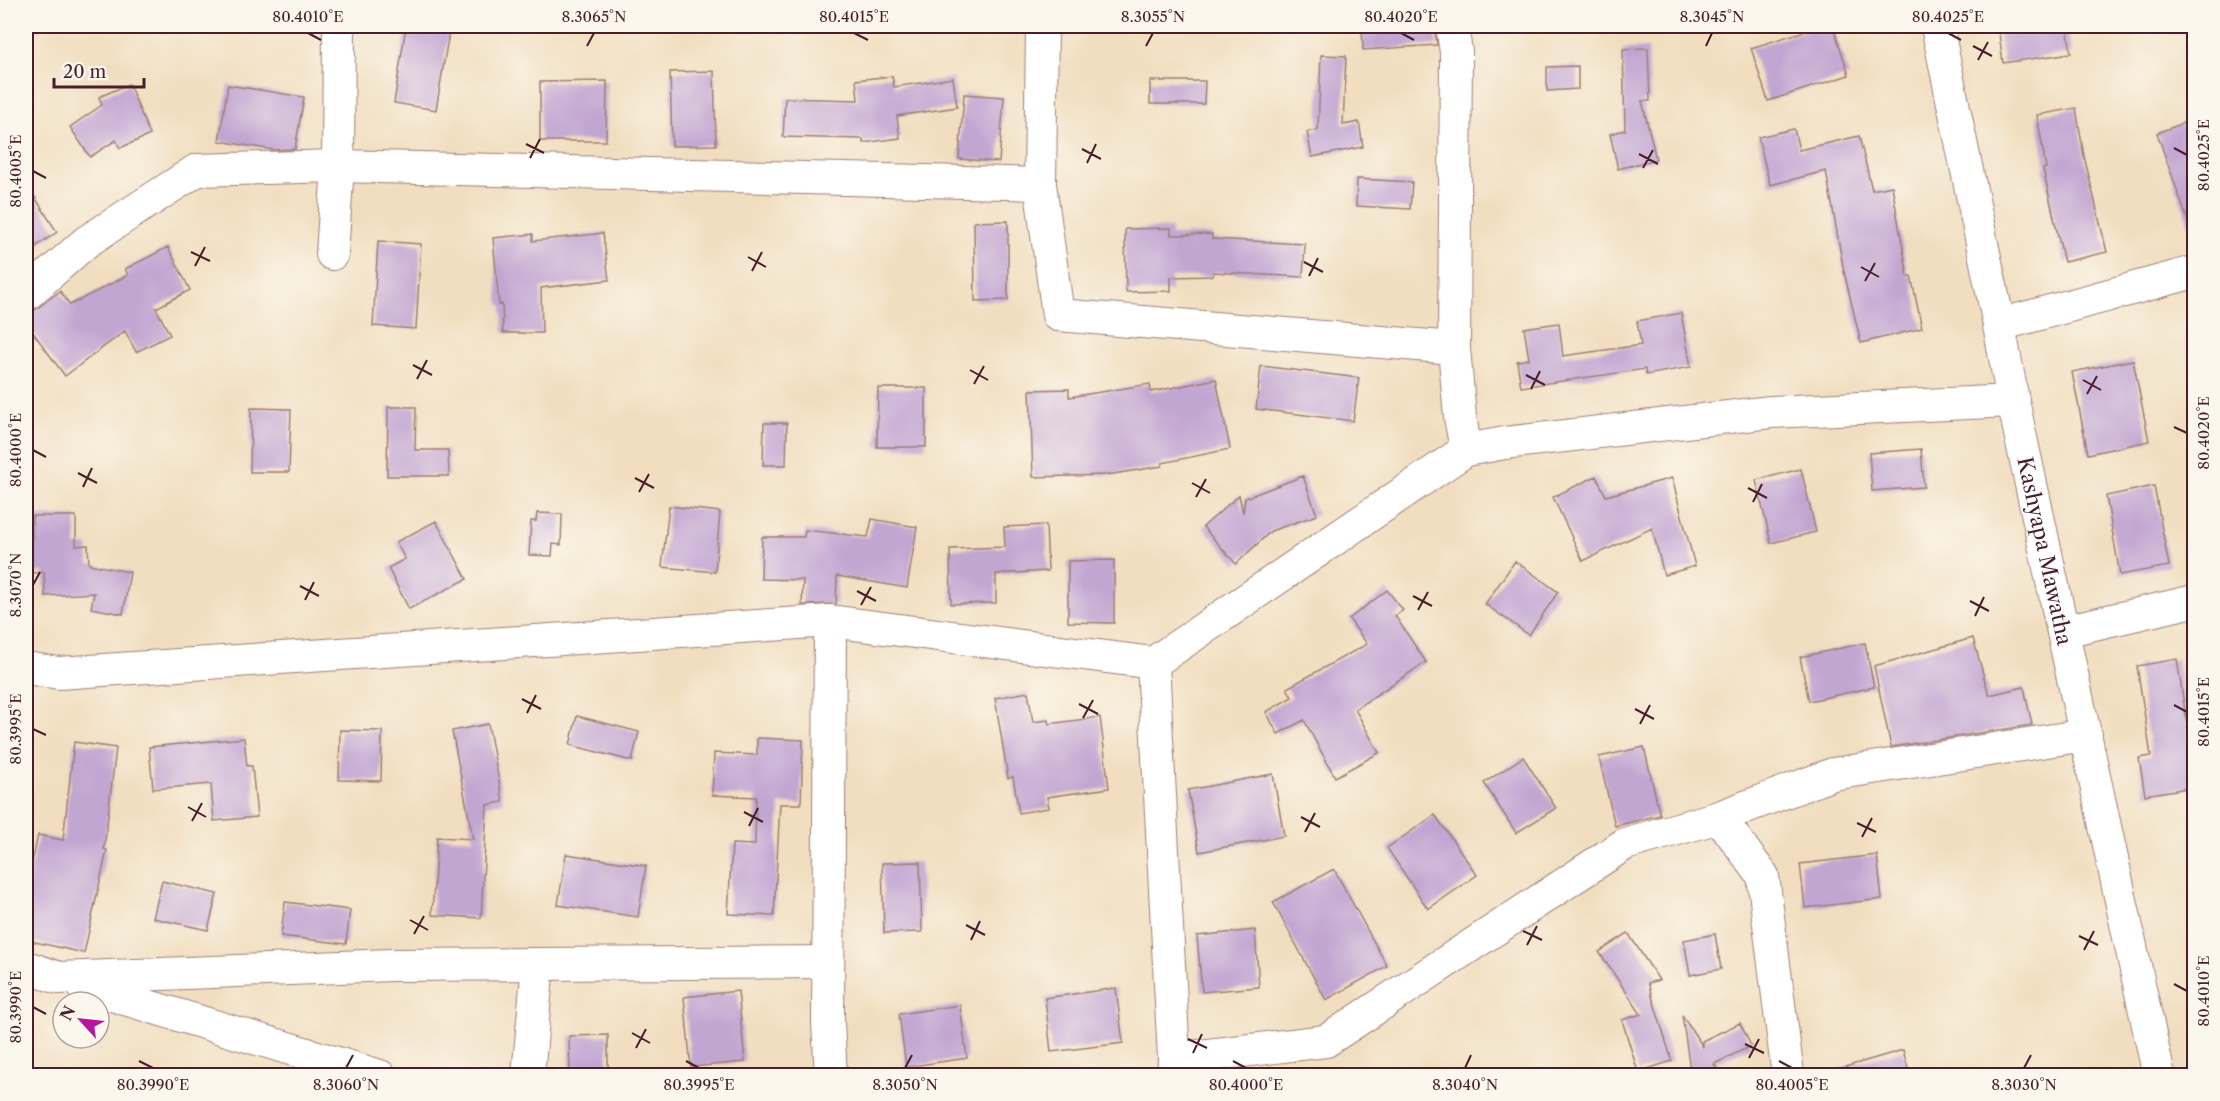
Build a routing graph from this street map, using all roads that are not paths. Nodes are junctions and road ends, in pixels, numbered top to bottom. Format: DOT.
graph roads {
  1 [pos="339,26"];
  2 [pos="1042,26"];
  3 [pos="1452,26"];
  4 [pos="1937,26"];
  5 [pos="338,166"];
  6 [pos="1040,184"];
  7 [pos="332,254"];
  8 [pos="2194,272"];
  9 [pos="26,295"];
  10 [pos="1999,326"];
  11 [pos="1454,348"];
  12 [pos="2013,401"];
  13 [pos="1466,450"];
  14 [pos="2194,601"];
  15 [pos="830,621"];
  16 [pos="2064,632"];
  17 [pos="1154,663"];
  18 [pos="26,668"];
  19 [pos="2086,735"];
  20 [pos="1719,817"];
  21 [pos="828,962"];
  22 [pos="538,964"];
  23 [pos="26,967"];
  24 [pos="59,978"];
  25 [pos="1174,1067"];
  26 [pos="380,1076"];
  27 [pos="528,1076"];
  28 [pos="831,1076"];
  29 [pos="1788,1076"];
  30 [pos="2159,1076"];
  1 -- 5 [label="street"];
  2 -- 6 [label="street"];
  3 -- 11 [label="street"];
  4 -- 10 [label="street, Kashyapa Mawatha"];
  5 -- 6 [label="street"];
  5 -- 7 [label="street"];
  5 -- 9 [label="street"];
  6 -- 11 [label="street"];
  8 -- 10 [label="street"];
  10 -- 12 [label="street, Kashyapa Mawatha"];
  11 -- 13 [label="street"];
  12 -- 13 [label="street"];
  12 -- 16 [label="street, Kashyapa Mawatha"];
  13 -- 17 [label="street"];
  14 -- 16 [label="street"];
  15 -- 17 [label="street"];
  15 -- 18 [label="street"];
  15 -- 21 [label="street"];
  16 -- 19 [label="street, Kashyapa Mawatha"];
  17 -- 25 [label="street"];
  19 -- 20 [label="street"];
  19 -- 30 [label="street, Kashyapa Mawatha"];
  20 -- 25 [label="street"];
  20 -- 29 [label="street"];
  21 -- 22 [label="street"];
  21 -- 28 [label="street"];
  22 -- 24 [label="street"];
  22 -- 27 [label="street"];
  23 -- 24 [label="street"];
  24 -- 26 [label="street"];
}
